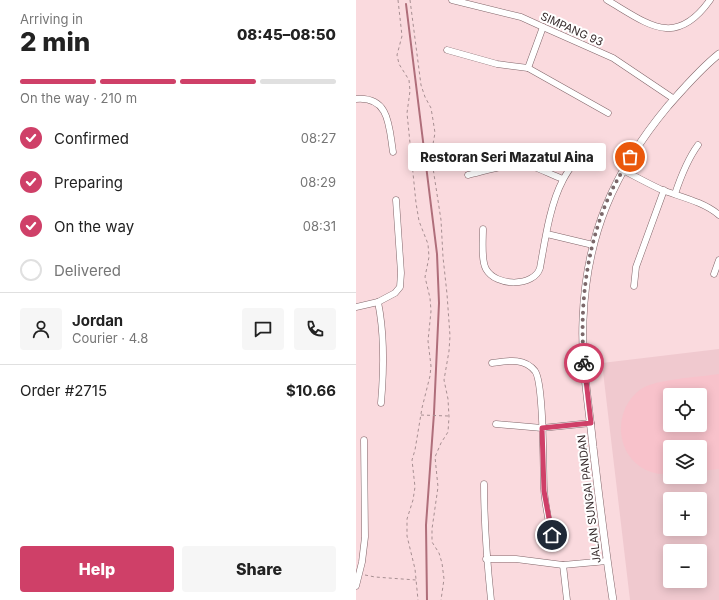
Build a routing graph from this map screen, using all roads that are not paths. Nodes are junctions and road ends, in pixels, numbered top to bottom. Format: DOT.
graph roads {
  1 [pos="452,0"];
  2 [pos="607,0"];
  3 [pos="710,0"];
  4 [pos="543,27"];
  5 [pos="447,50"];
  6 [pos="719,54"];
  7 [pos="528,68"];
  8 [pos="356,99"];
  9 [pos="674,99"];
  10 [pos="608,113"];
  11 [pos="698,145"];
  12 [pos="582,151"];
  13 [pos="393,152"];
  14 [pos="623,170"];
  15 [pos="468,175"];
  16 [pos="563,179"];
  17 [pos="664,190"];
  18 [pos="675,194"];
  19 [pos="396,200"];
  20 [pos="719,216"];
  21 [pos="483,229"];
  22 [pos="547,234"];
  23 [pos="593,245"];
  24 [pos="719,260"];
  25 [pos="714,274"];
  26 [pos="634,286"];
  27 [pos="378,302"];
  28 [pos="356,307"];
  29 [pos="492,362"];
  30 [pos="380,403"];
  31 [pos="591,423"];
  32 [pos="496,424"];
  33 [pos="542,428"];
  34 [pos="364,440"];
  35 [pos="484,484"];
  36 [pos="552,535"];
  37 [pos="486,559"];
  38 [pos="607,561"];
  39 [pos="563,565"];
  40 [pos="358,577"];
  41 [pos="356,586"];
  42 [pos="491,600"];
  43 [pos="567,600"];
  44 [pos="613,600"];
  1 -- 4 [label="street, SIMPANG 93"];
  2 -- 3 [label="street"];
  4 -- 7 [label="street"];
  4 -- 9 [label="street, SIMPANG 93"];
  5 -- 7 [label="street"];
  6 -- 9 [label="street, JALAN SUNGAI PANDAN"];
  7 -- 10 [label="street"];
  8 -- 13 [label="street"];
  9 -- 14 [label="street, JALAN SUNGAI PANDAN"];
  11 -- 18 [label="street"];
  12 -- 16 [label="street"];
  14 -- 17 [label="street"];
  14 -- 23 [label="street, JALAN SUNGAI PANDAN"];
  15 -- 16 [label="street"];
  16 -- 22 [label="street"];
  17 -- 18 [label="street"];
  17 -- 26 [label="street"];
  18 -- 20 [label="street"];
  19 -- 27 [label="street"];
  21 -- 22 [label="street"];
  22 -- 23 [label="street"];
  23 -- 31 [label="street, JALAN SUNGAI PANDAN"];
  24 -- 25 [label="street"];
  27 -- 28 [label="street"];
  27 -- 30 [label="street"];
  29 -- 33 [label="street"];
  31 -- 33 [label="street"];
  31 -- 38 [label="street, JALAN SUNGAI PANDAN"];
  32 -- 33 [label="street"];
  33 -- 36 [label="street"];
  34 -- 40 [label="street"];
  35 -- 37 [label="street"];
  37 -- 39 [label="street"];
  37 -- 42 [label="street"];
  38 -- 39 [label="street"];
  38 -- 44 [label="street, JALAN SUNGAI PANDAN"];
  39 -- 43 [label="street"];
  40 -- 41 [label="street"];
}
